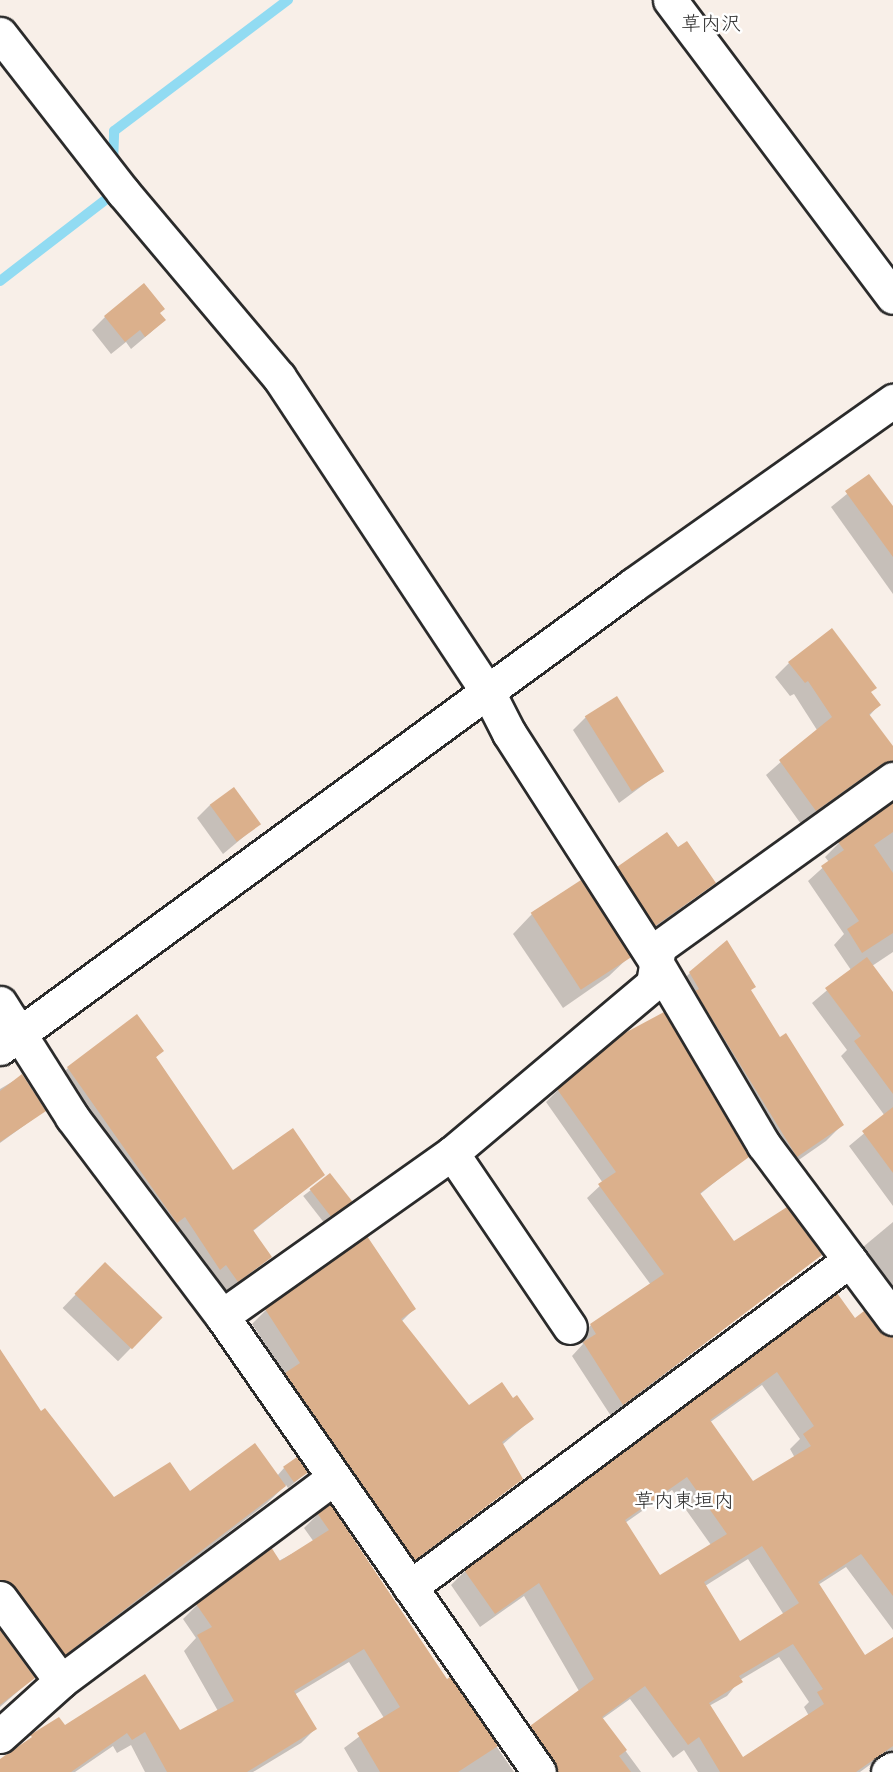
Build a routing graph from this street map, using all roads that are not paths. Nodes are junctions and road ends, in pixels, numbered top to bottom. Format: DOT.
graph roads {
  1 [pos="670,0"];
  2 [pos="0,34"];
  3 [pos="893,297"];
  4 [pos="893,401"];
  5 [pos="489,694"];
  6 [pos="893,779"];
  7 [pos="656,962"];
  8 [pos="0,1003"];
  9 [pos="11,1041"];
  10 [pos="452,1153"];
  11 [pos="850,1260"];
  12 [pos="222,1316"];
  13 [pos="893,1318"];
  14 [pos="570,1328"];
  15 [pos="333,1478"];
  16 [pos="410,1587"];
  17 [pos="0,1598"];
  18 [pos="61,1681"];
  19 [pos="0,1736"];
  20 [pos="893,1769"];
  21 [pos="539,1772"];
  22 [pos="888,1772"];
  1 -- 3 [label="street"];
  2 -- 5 [label="street"];
  4 -- 5 [label="street"];
  5 -- 7 [label="street"];
  5 -- 9 [label="street"];
  6 -- 7 [label="street"];
  7 -- 10 [label="street"];
  7 -- 11 [label="street"];
  8 -- 9 [label="street"];
  9 -- 12 [label="street"];
  10 -- 12 [label="street"];
  10 -- 14 [label="street"];
  11 -- 13 [label="street"];
  11 -- 16 [label="street"];
  12 -- 15 [label="street"];
  15 -- 16 [label="street"];
  15 -- 18 [label="street"];
  16 -- 21 [label="street"];
  17 -- 18 [label="street"];
  18 -- 19 [label="street"];
  20 -- 22 [label="street"];
}
